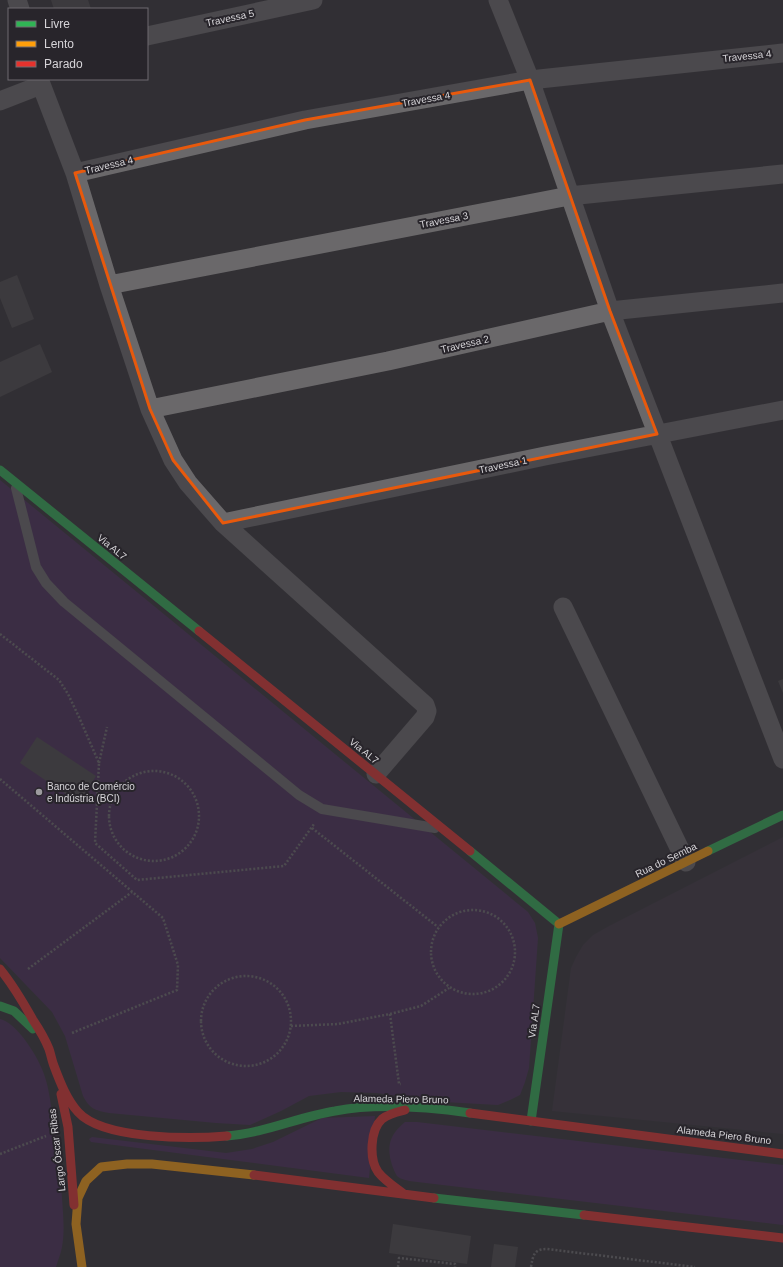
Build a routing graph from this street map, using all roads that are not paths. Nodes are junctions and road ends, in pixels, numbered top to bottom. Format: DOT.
graph roads {
  1 [pos="313,0"];
  2 [pos="498,0"];
  3 [pos="148,36"];
  4 [pos="783,52"];
  5 [pos="530,80"];
  6 [pos="40,82"];
  7 [pos="0,101"];
  8 [pos="75,173"];
  9 [pos="783,174"];
  10 [pos="569,196"];
  11 [pos="109,285"];
  12 [pos="783,293"];
  13 [pos="610,311"];
  14 [pos="150,409"];
  15 [pos="783,410"];
  16 [pos="657,434"];
  17 [pos="0,470"];
  18 [pos="15,483"];
  19 [pos="223,524"];
  20 [pos="563,608"];
  21 [pos="783,759"];
  22 [pos="376,774"];
  23 [pos="783,815"];
  24 [pos="442,829"];
  25 [pos="686,862"];
  26 [pos="559,924"];
  27 [pos="0,969"];
  28 [pos="0,1006"];
  29 [pos="54,1066"];
  30 [pos="412,1108"];
  31 [pos="531,1122"];
  32 [pos="783,1154"];
  33 [pos="404,1194"];
  34 [pos="76,1224"];
  35 [pos="783,1238"];
  36 [pos="72,1260"];
  37 [pos="82,1267"];
  1 -- 3 [label="street, Travessa 5"];
  2 -- 5 [label="street"];
  4 -- 5 [label="street, Travessa 4"];
  5 -- 8 [label="street, Travessa 4"];
  5 -- 10 [label="street"];
  6 -- 7 [label="street"];
  6 -- 8 [label="street"];
  8 -- 11 [label="street"];
  9 -- 10 [label="street, Travessa 3"];
  10 -- 11 [label="street, Travessa 3"];
  10 -- 13 [label="street"];
  11 -- 14 [label="street"];
  12 -- 13 [label="street, Travessa 2"];
  13 -- 14 [label="street, Travessa 2"];
  13 -- 16 [label="street"];
  14 -- 19 [label="street"];
  15 -- 16 [label="street, Travessa 1"];
  16 -- 19 [label="street, Travessa 1"];
  16 -- 21 [label="street"];
  17 -- 18 [label="street, Via AL7"];
  18 -- 22 [label="street, Via AL7"];
  18 -- 24 [label="lane"];
  19 -- 22 [label="street"];
  20 -- 25 [label="street"];
  22 -- 24 [label="street, Via AL7"];
  23 -- 25 [label="street, Rua do Semba"];
  24 -- 26 [label="street, Via AL7"];
  25 -- 26 [label="street, Rua do Semba"];
  26 -- 31 [label="street, Via AL7"];
  27 -- 29 [label="street"];
  28 -- 29 [label="street, Largo Óscar Ribas"];
  29 -- 30 [label="street, Alameda Piero Bruno"];
  29 -- 34 [label="street, Largo Óscar Ribas"];
  30 -- 31 [label="street, Alameda Piero Bruno"];
  30 -- 33 [label="street"];
  31 -- 32 [label="street, Alameda Piero Bruno"];
  33 -- 34 [label="street"];
  33 -- 35 [label="street"];
  34 -- 36 [label="street, Largo Óscar Ribas"];
  34 -- 37 [label="street"];
}
